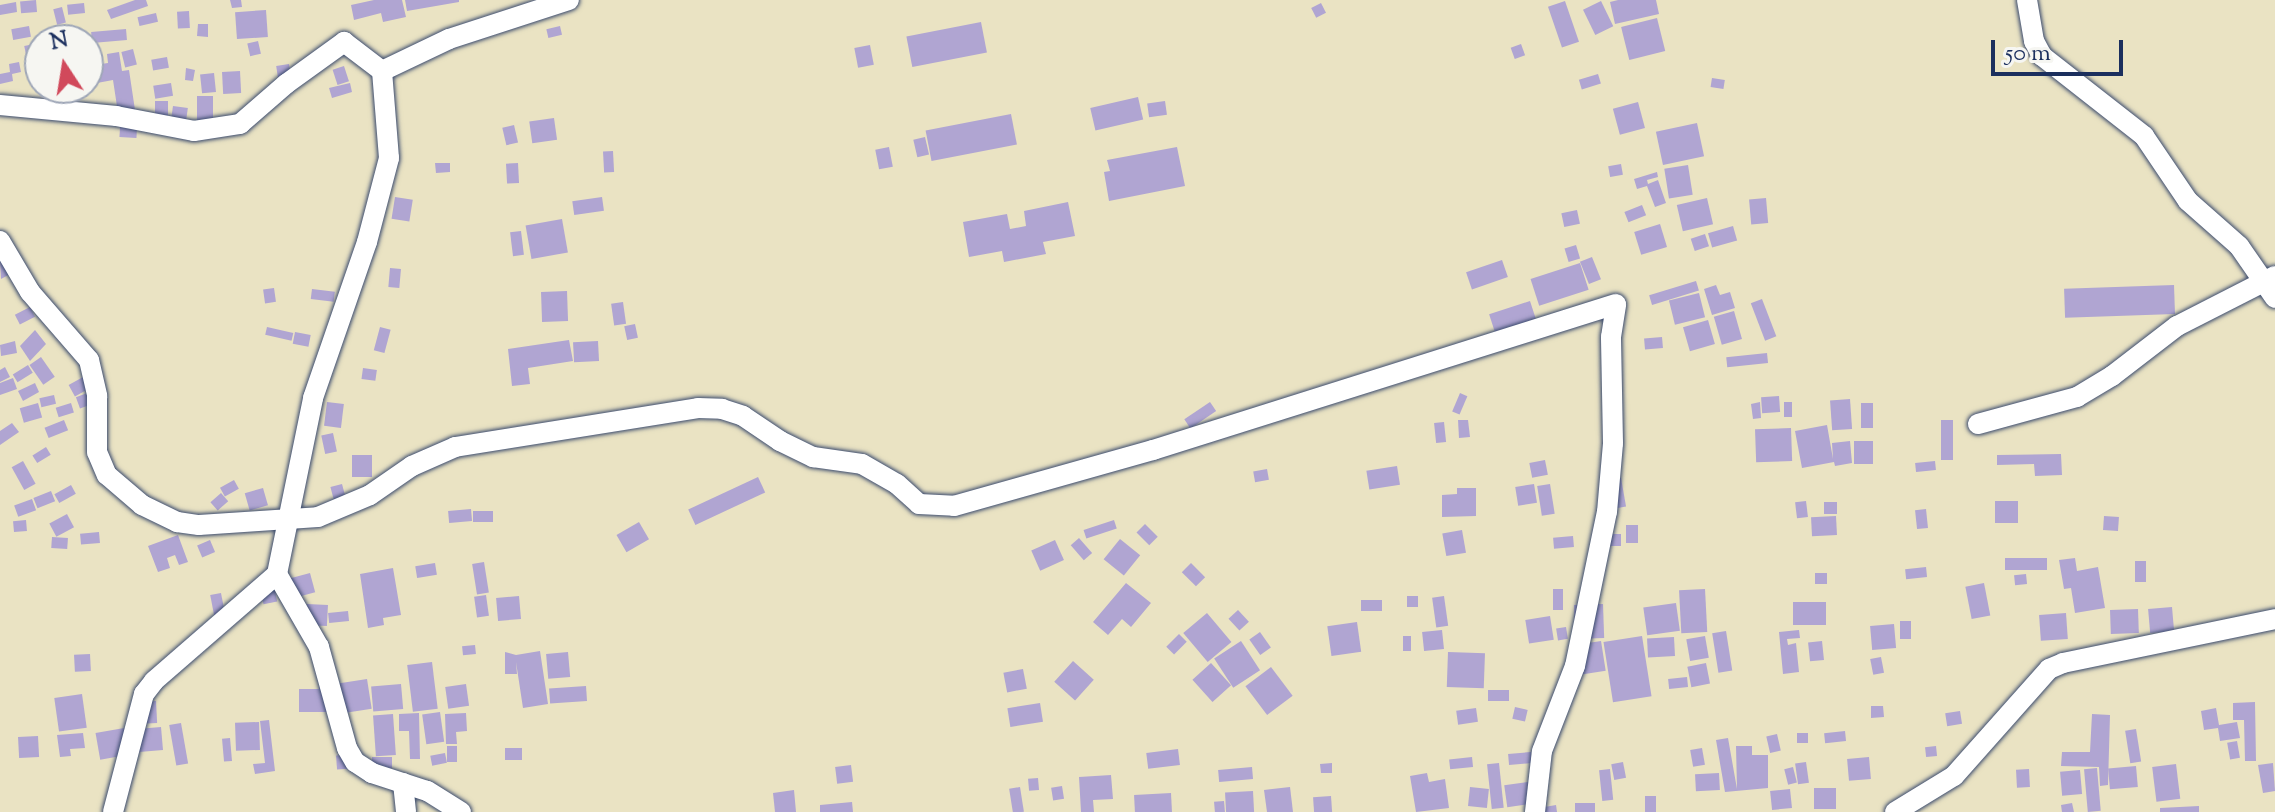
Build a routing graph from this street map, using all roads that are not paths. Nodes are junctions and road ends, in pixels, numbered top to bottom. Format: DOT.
graph roads {
  1 [pos="569,0"];
  2 [pos="2027,0"];
  3 [pos="382,71"];
  4 [pos="0,105"];
  5 [pos="0,241"];
  6 [pos="2271,286"];
  7 [pos="1978,424"];
  8 [pos="285,521"];
  9 [pos="277,574"];
  10 [pos="2275,619"];
  11 [pos="403,783"];
  12 [pos="113,812"];
  13 [pos="406,812"];
  14 [pos="461,812"];
  15 [pos="1535,812"];
  16 [pos="1895,812"];
  1 -- 3 [label="street"];
  2 -- 6 [label="street"];
  3 -- 4 [label="street"];
  3 -- 8 [label="street"];
  5 -- 8 [label="street"];
  6 -- 7 [label="street"];
  8 -- 9 [label="street"];
  8 -- 15 [label="street"];
  9 -- 11 [label="street"];
  9 -- 12 [label="street"];
  10 -- 16 [label="street"];
  11 -- 13 [label="street"];
  11 -- 14 [label="street"];
}
